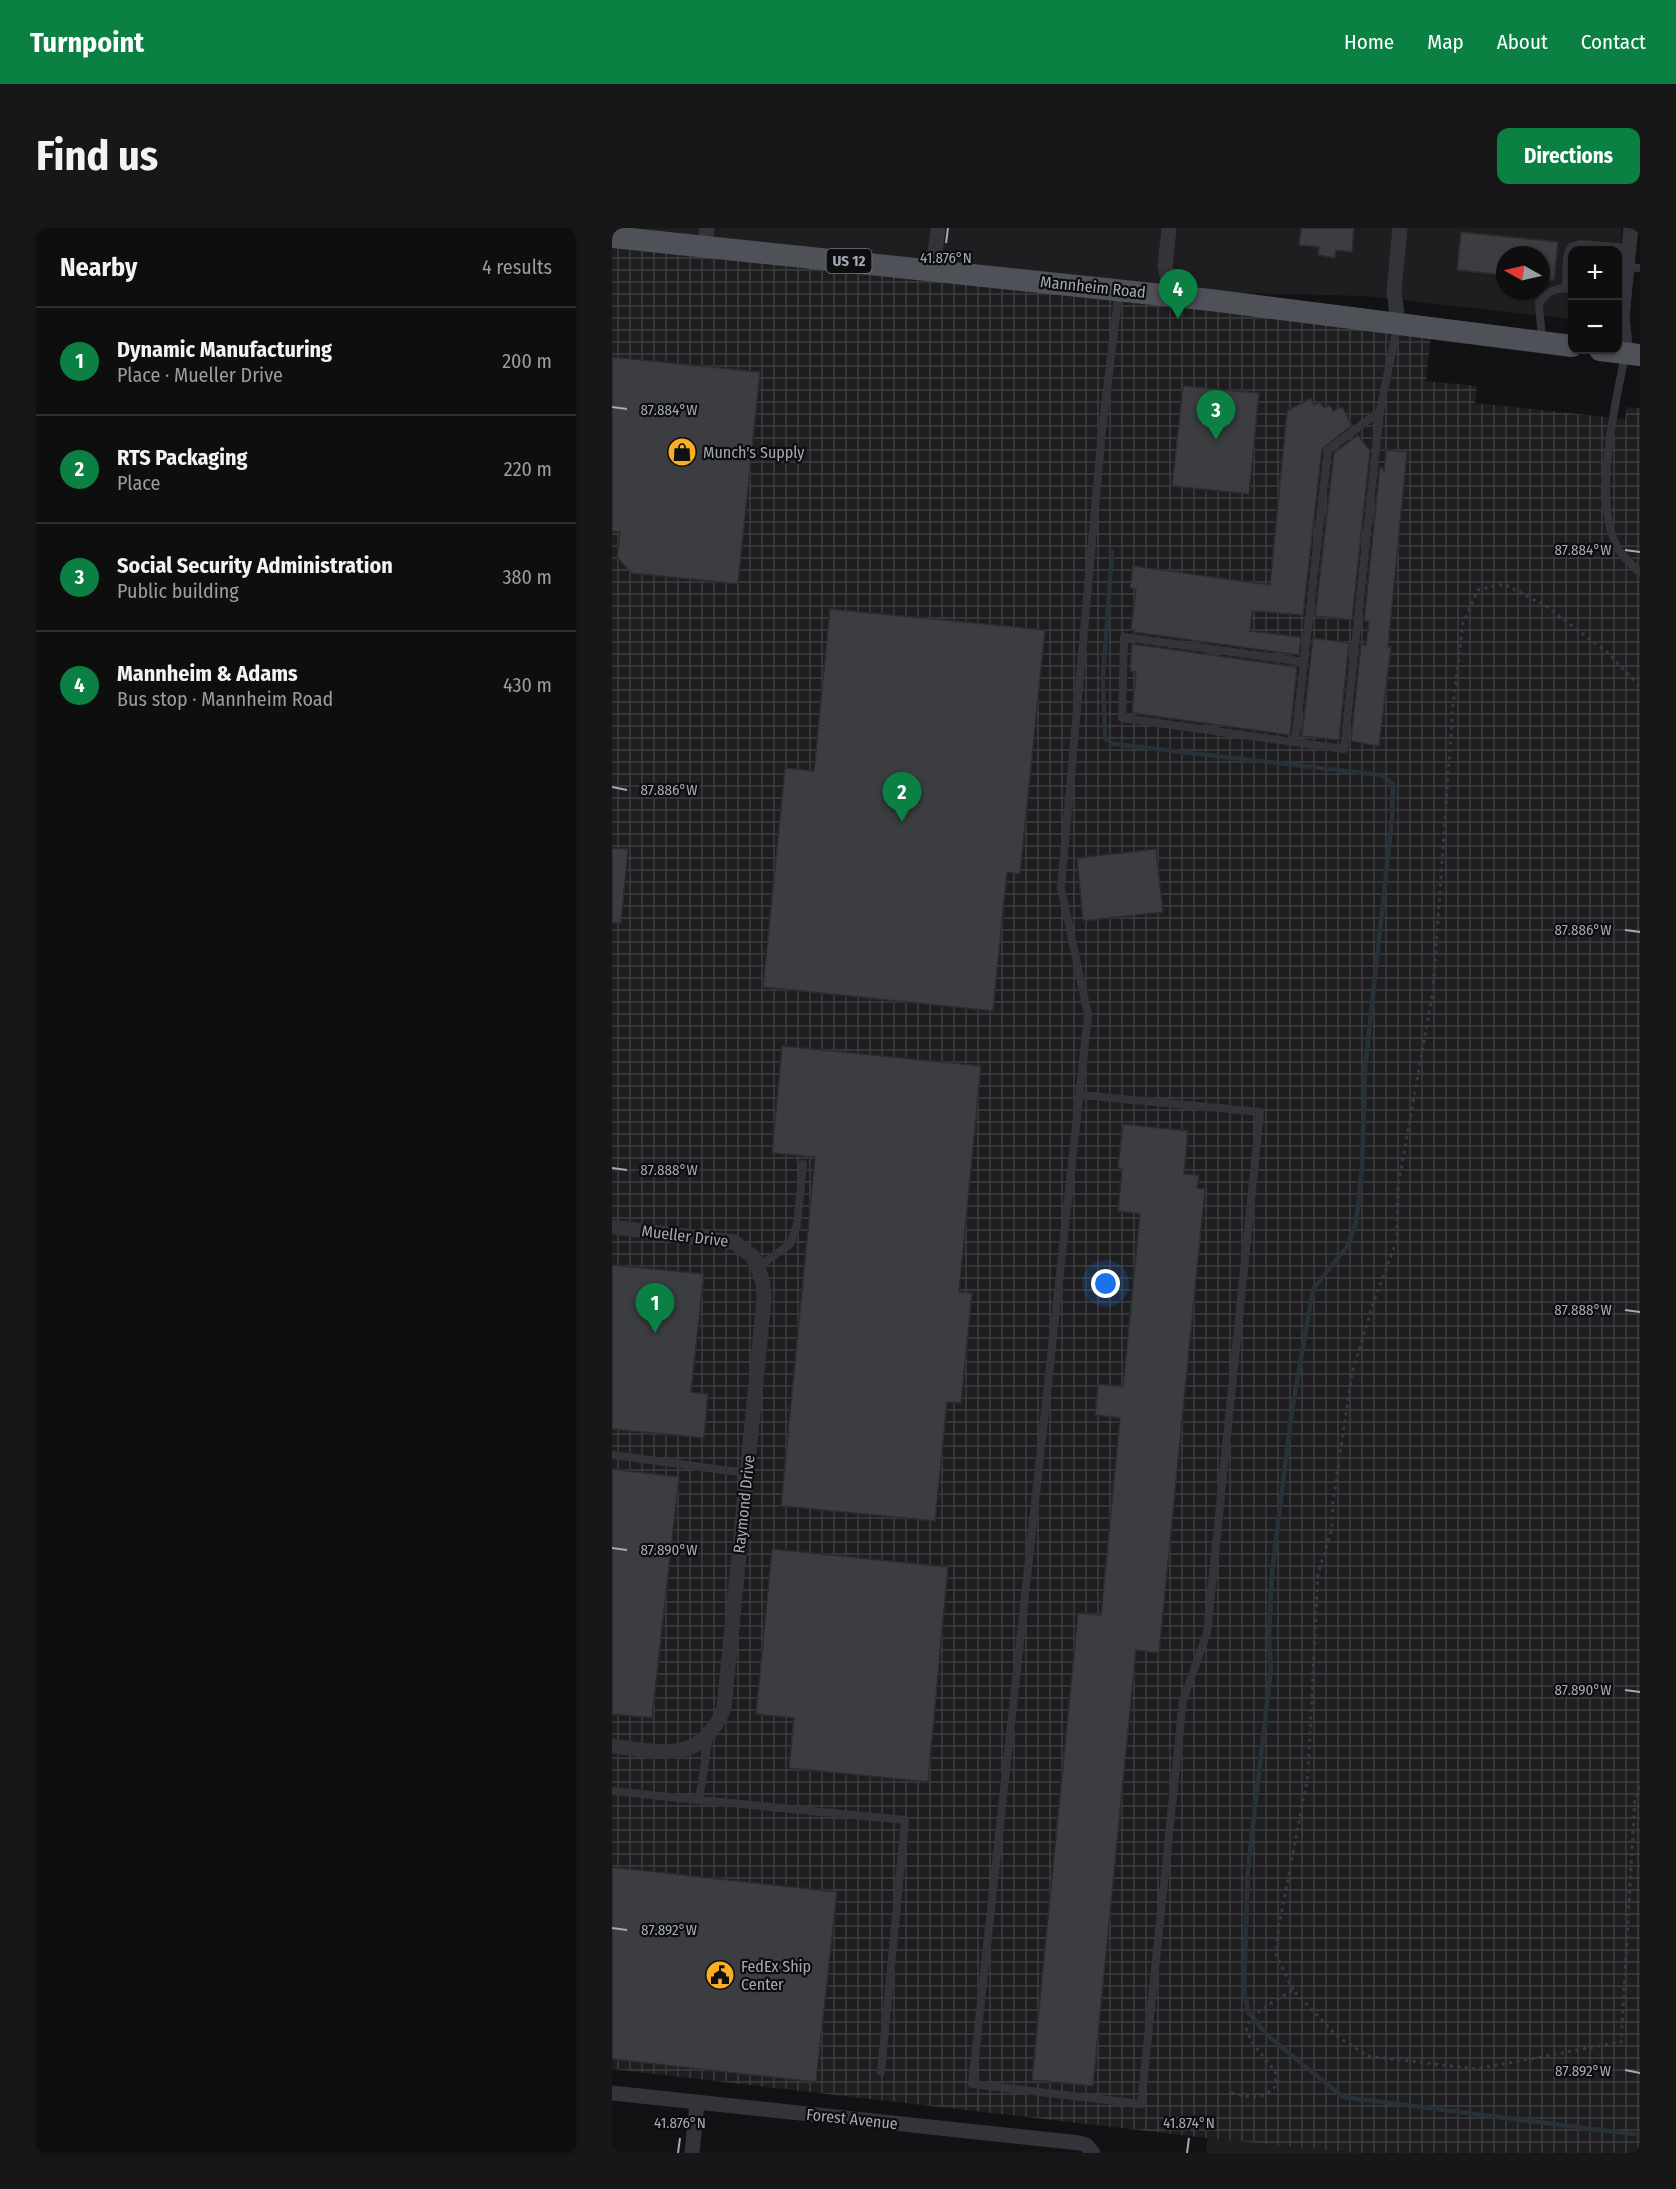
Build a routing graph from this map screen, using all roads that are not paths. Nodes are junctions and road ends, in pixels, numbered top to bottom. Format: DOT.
graph roads {
  1 [pos="938,228"];
  2 [pos="1169,228"];
  3 [pos="1400,228"];
  4 [pos="1633,236"];
  5 [pos="612,237"];
  6 [pos="706,237"];
  7 [pos="1574,246"];
  8 [pos="1568,254"];
  9 [pos="1634,267"];
  10 [pos="933,270"];
  11 [pos="1568,273"];
  12 [pos="1568,289"];
  13 [pos="1119,290"];
  14 [pos="1622,292"];
  15 [pos="1171,295"];
  16 [pos="1621,300"];
  17 [pos="1398,323"];
  18 [pos="1542,341"];
  19 [pos="1568,345"];
  20 [pos="1633,354"];
  21 [pos="1380,411"];
  22 [pos="1640,573"];
  23 [pos="1305,662"];
  24 [pos="1295,741"];
  25 [pos="1081,1095"];
  26 [pos="803,1164"];
  27 [pos="612,1227"];
  28 [pos="755,1262"];
  29 [pos="612,1455"];
  30 [pos="747,1473"];
  31 [pos="704,1740"];
  32 [pos="612,1746"];
  33 [pos="612,1791"];
  34 [pos="699,1800"];
  35 [pos="881,2072"];
  36 [pos="612,2093"];
  37 [pos="697,2103"];
  38 [pos="1092,2151"];
  39 [pos="692,2153"];
  1 -- 10 [label="street"];
  2 -- 15 [label="street"];
  3 -- 17 [label="street"];
  4 -- 7 [label="lane"];
  4 -- 9 [label="street"];
  5 -- 6 [label="main road, Mannheim Road / US 12"];
  6 -- 10 [label="main road, Mannheim Road / US 12"];
  8 -- 11 [label="lane"];
  9 -- 14 [label="street"];
  10 -- 13 [label="main road, Mannheim Road / US 12"];
  12 -- 18 [label="lane"];
  13 -- 15 [label="main road, Mannheim Road / US 12"];
  13 -- 25 [label="lane"];
  15 -- 17 [label="main road, Mannheim Road / US 12"];
  16 -- 20 [label="street"];
  17 -- 18 [label="main road, Mannheim Road / US 12"];
  17 -- 21 [label="lane"];
  18 -- 19 [label="main road, Mannheim Road / US 12"];
  20 -- 22 [label="lane"];
  21 -- 23 [label="lane"];
  21 -- 24 [label="lane"];
  23 -- 24 [label="lane"];
  23 -- 24 [label="lane"];
  25 -- 25 [label="lane"];
  26 -- 28 [label="lane"];
  27 -- 28 [label="street, Mueller Drive"];
  28 -- 30 [label="street, Raymond Drive"];
  29 -- 30 [label="lane"];
  30 -- 31 [label="street, Raymond Drive"];
  31 -- 32 [label="street"];
  31 -- 34 [label="lane"];
  33 -- 34 [label="lane"];
  34 -- 35 [label="lane"];
  36 -- 37 [label="street, Forest Avenue"];
  37 -- 38 [label="street, Forest Avenue"];
  37 -- 39 [label="street"];
}
